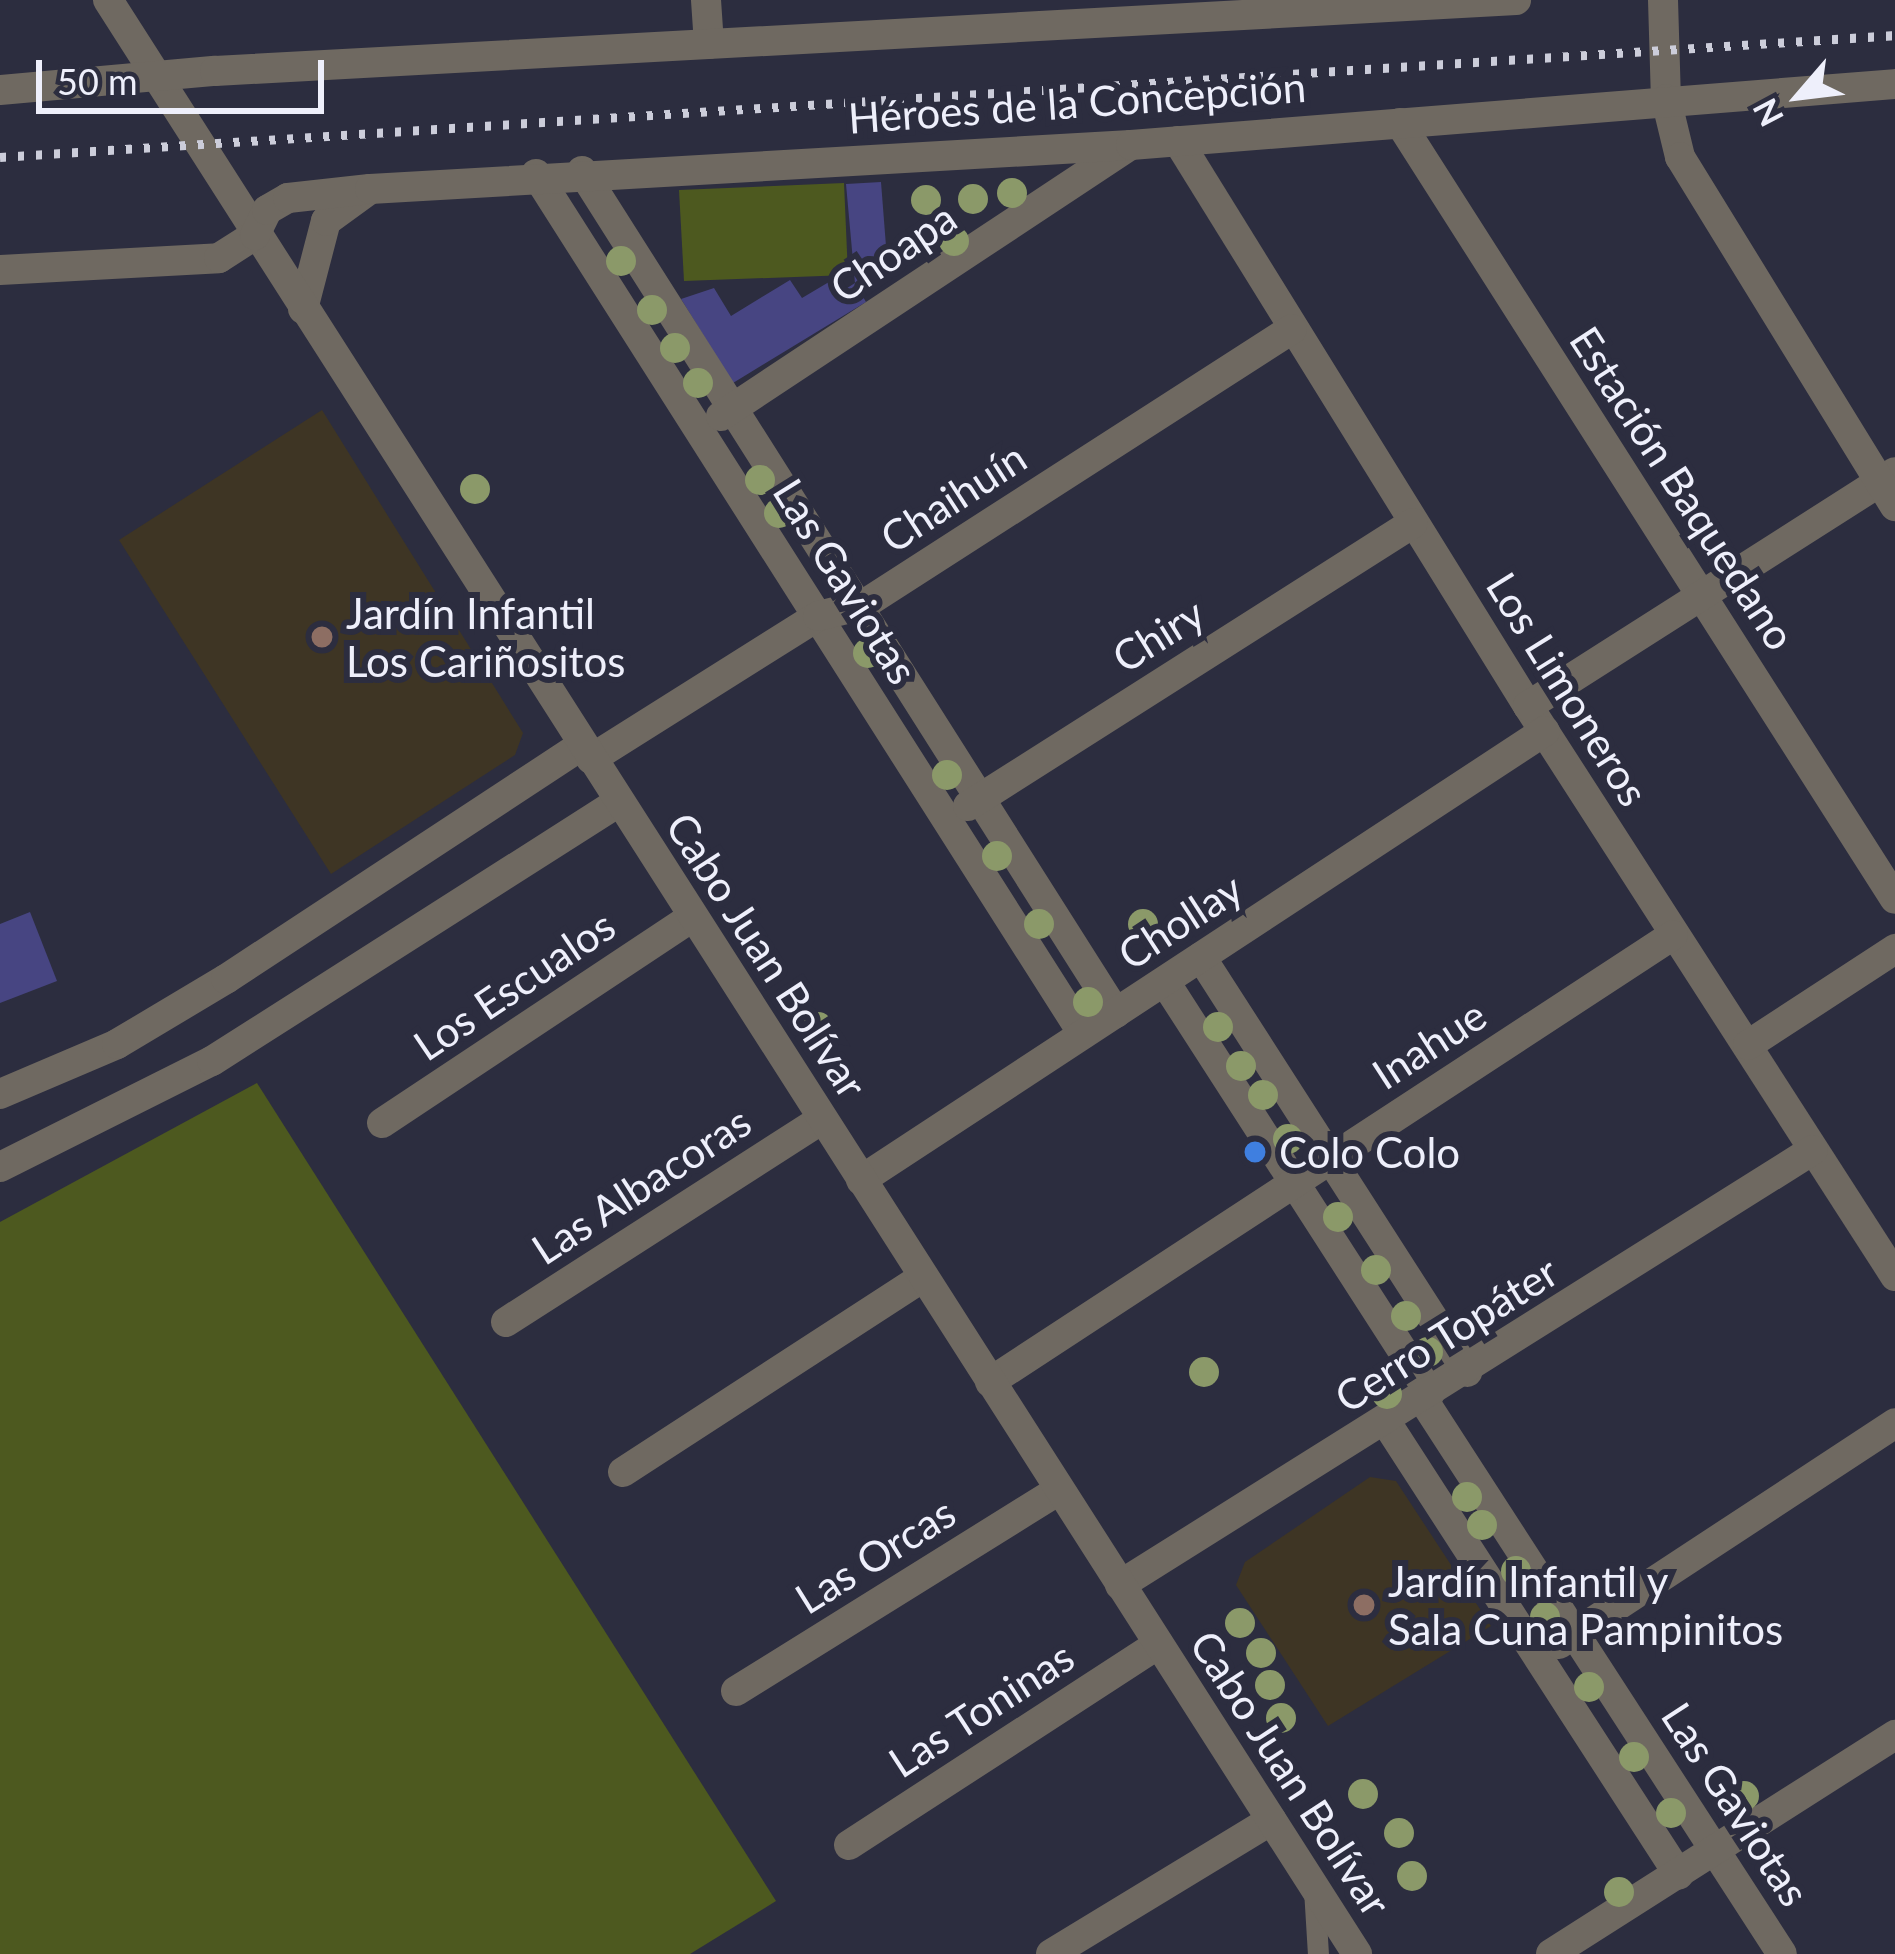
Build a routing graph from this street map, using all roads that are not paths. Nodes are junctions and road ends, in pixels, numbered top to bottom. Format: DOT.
graph roads {
  1 [pos="706,0"];
  2 [pos="1516,0"];
  3 [pos="1663,0"];
  4 [pos="116,3"];
  5 [pos="1171,9"];
  6 [pos="709,44"];
  7 [pos="157,78"];
  8 [pos="1895,84"];
  9 [pos="0,90"];
  10 [pos="1666,99"];
  11 [pos="1400,123"];
  12 [pos="1178,141"];
  13 [pos="1131,145"];
  14 [pos="582,171"];
  15 [pos="536,173"];
  16 [pos="370,189"];
  17 [pos="261,222"];
  18 [pos="0,270"];
  19 [pos="303,309"];
  20 [pos="1292,329"];
  21 [pos="736,406"];
  22 [pos="700,428"];
  23 [pos="1890,487"];
  24 [pos="1413,523"];
  25 [pos="1702,596"];
  26 [pos="863,605"];
  27 [pos="818,616"];
  28 [pos="1536,719"];
  29 [pos="586,752"];
  30 [pos="982,797"];
  31 [pos="619,802"];
  32 [pos="948,818"];
  33 [pos="1895,899"];
  34 [pos="692,917"];
  35 [pos="1673,935"];
  36 [pos="1895,949"];
  37 [pos="1201,957"];
  38 [pos="1165,982"];
  39 [pos="1116,1012"];
  40 [pos="1083,1034"];
  41 [pos="1748,1045"];
  42 [pos="0,1094"];
  43 [pos="822,1119"];
  44 [pos="382,1123"];
  45 [pos="1813,1150"];
  46 [pos="1330,1159"];
  47 [pos="0,1167"];
  48 [pos="861,1180"];
  49 [pos="1295,1184"];
  50 [pos="1895,1276"];
  51 [pos="923,1277"];
  52 [pos="506,1322"];
  53 [pos="1467,1372"];
  54 [pos="990,1382"];
  55 [pos="1426,1396"];
  56 [pos="1386,1422"];
  57 [pos="1895,1424"];
  58 [pos="622,1472"];
  59 [pos="1059,1490"];
  60 [pos="1120,1585"];
  61 [pos="1576,1634"];
  62 [pos="1159,1644"];
  63 [pos="1538,1658"];
  64 [pos="736,1691"];
  65 [pos="1895,1735"];
  66 [pos="1271,1820"];
  67 [pos="849,1845"];
  68 [pos="1718,1850"];
  69 [pos="1679,1875"];
  70 [pos="1313,1886"];
  71 [pos="1051,1954"];
  72 [pos="1318,1954"];
  73 [pos="1357,1954"];
  74 [pos="1551,1954"];
  75 [pos="1782,1954"];
  1 -- 6 [label="street"];
  2 -- 5 [label="street, Héroes de la Concepción"];
  3 -- 10 [label="street"];
  4 -- 7 [label="street, Cabo Juan Bolívar"];
  5 -- 6 [label="street, Héroes de la Concepción"];
  6 -- 7 [label="street, Héroes de la Concepción"];
  7 -- 9 [label="street, Héroes de la Concepción"];
  7 -- 17 [label="street, Cabo Juan Bolívar"];
  8 -- 10 [label="street, Héroes de la Concepción"];
  10 -- 11 [label="street, Héroes de la Concepción"];
  10 -- 23 [label="street"];
  11 -- 12 [label="street, Héroes de la Concepción"];
  11 -- 25 [label="street, Estación Baquedano"];
  12 -- 13 [label="street, Héroes de la Concepción"];
  12 -- 20 [label="street, Los Limoneros"];
  13 -- 14 [label="street, Héroes de la Concepción"];
  13 -- 21 [label="street, Choapa"];
  14 -- 15 [label="street, Héroes de la Concepción"];
  14 -- 21 [label="street, Las Gaviotas"];
  15 -- 16 [label="street, Héroes de la Concepción"];
  15 -- 22 [label="street, Las Gaviotas"];
  16 -- 17 [label="street, Héroes de la Concepción"];
  16 -- 19 [label="street"];
  17 -- 18 [label="street, Héroes de la Concepción"];
  17 -- 19 [label="street, Cabo Juan Bolívar"];
  19 -- 29 [label="street, Cabo Juan Bolívar"];
  20 -- 24 [label="street, Los Limoneros"];
  20 -- 26 [label="street, Chaihuín"];
  21 -- 22 [label="street, Choapa"];
  21 -- 26 [label="street, Las Gaviotas"];
  22 -- 27 [label="street, Las Gaviotas"];
  23 -- 25 [label="street, Chollay"];
  24 -- 28 [label="street, Los Limoneros"];
  24 -- 30 [label="street, Chiry"];
  25 -- 28 [label="street, Chollay"];
  25 -- 33 [label="street, Estación Baquedano"];
  26 -- 27 [label="street, Chaihuín"];
  26 -- 30 [label="street, Las Gaviotas"];
  27 -- 29 [label="street, Chaihuín"];
  27 -- 32 [label="street, Las Gaviotas"];
  28 -- 35 [label="street, Los Limoneros"];
  28 -- 37 [label="street, Chollay"];
  29 -- 31 [label="street, Cabo Juan Bolívar"];
  29 -- 42 [label="street, Chaihuín"];
  30 -- 32 [label="street, Chiry"];
  30 -- 39 [label="street, Las Gaviotas"];
  31 -- 34 [label="street, Cabo Juan Bolívar"];
  31 -- 47 [label="street"];
  32 -- 40 [label="street, Las Gaviotas"];
  34 -- 43 [label="street, Cabo Juan Bolívar"];
  34 -- 44 [label="street, Los Escualos"];
  35 -- 41 [label="street, Los Limoneros"];
  35 -- 46 [label="street, Inahue"];
  36 -- 41 [label="street"];
  37 -- 38 [label="street, Chollay"];
  37 -- 46 [label="street"];
  38 -- 39 [label="street, Chollay"];
  38 -- 49 [label="street, Las Gaviotas"];
  39 -- 40 [label="street, Chollay"];
  40 -- 48 [label="street, Chollay"];
  41 -- 45 [label="street, Los Limoneros"];
  43 -- 48 [label="street, Cabo Juan Bolívar"];
  43 -- 52 [label="street, Las Albacoras"];
  45 -- 50 [label="street, Los Limoneros"];
  45 -- 53 [label="street, Cerro Topáter"];
  46 -- 49 [label="street, Inahue"];
  46 -- 53 [label="street"];
  48 -- 51 [label="street, Cabo Juan Bolívar"];
  49 -- 54 [label="street, Inahue"];
  49 -- 55 [label="street, Las Gaviotas"];
  51 -- 54 [label="street, Cabo Juan Bolívar"];
  51 -- 58 [label="street"];
  53 -- 55 [label="street, Cerro Topáter"];
  54 -- 59 [label="street, Cabo Juan Bolívar"];
  55 -- 56 [label="street, Cerro Topáter"];
  55 -- 61 [label="street, Las Gaviotas"];
  56 -- 60 [label="street, Cerro Topáter"];
  56 -- 63 [label="street, Las Gaviotas"];
  57 -- 61 [label="street"];
  59 -- 60 [label="street, Cabo Juan Bolívar"];
  59 -- 64 [label="street, Las Orcas"];
  60 -- 62 [label="street, Cabo Juan Bolívar"];
  61 -- 63 [label="street"];
  61 -- 68 [label="street, Las Gaviotas"];
  62 -- 66 [label="street, Cabo Juan Bolívar"];
  62 -- 67 [label="street, Las Toninas"];
  63 -- 69 [label="street, Las Gaviotas"];
  65 -- 68 [label="street"];
  66 -- 70 [label="street, Cabo Juan Bolívar"];
  66 -- 71 [label="street"];
  68 -- 69 [label="street"];
  68 -- 75 [label="street, Las Gaviotas"];
  69 -- 74 [label="street"];
  70 -- 72 [label="lane"];
  70 -- 73 [label="street, Cabo Juan Bolívar"];
}
